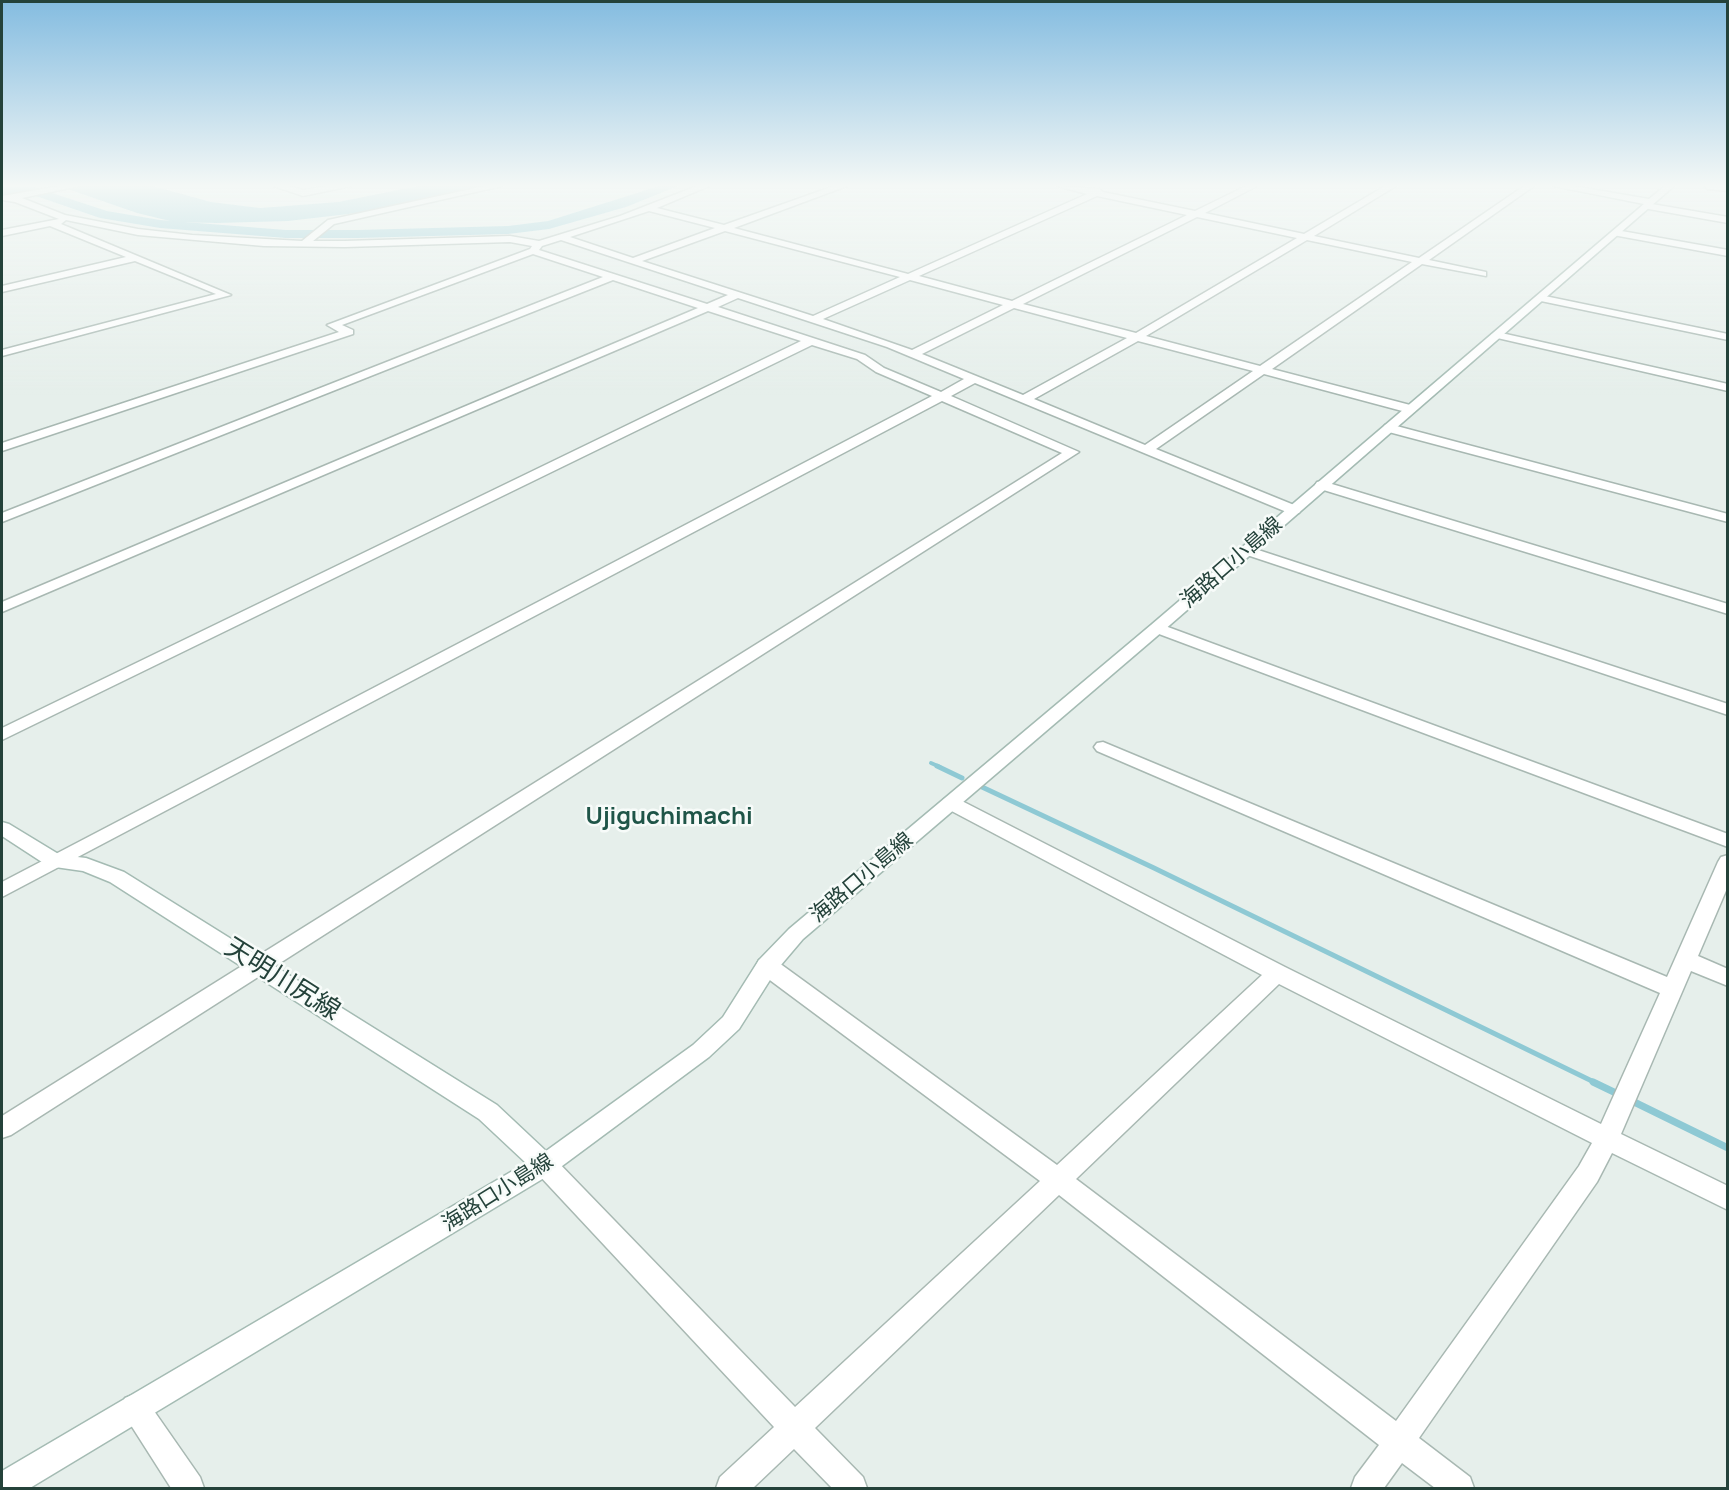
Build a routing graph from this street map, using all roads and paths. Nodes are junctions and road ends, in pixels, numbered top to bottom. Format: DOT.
graph roads {
  1 [pos="130,256"];
  2 [pos="514,256"];
  3 [pos="557,256"];
  4 [pos="620,256"];
  5 [pos="648,256"];
  6 [pos="831,256"];
  7 [pos="956,256"];
  8 [pos="1114,256"];
  9 [pos="1273,256"];
  10 [pos="1391,256"];
  11 [pos="1430,256"];
  12 [pos="1590,256"];
  13 [pos="136,258"];
  14 [pos="635,260"];
  15 [pos="1421,262"];
  16 [pos="1482,274"];
  17 [pos="909,276"];
  18 [pos="612,278"];
  19 [pos="2,289"];
  20 [pos="735,296"];
  21 [pos="1540,298"];
  22 [pos="1016,304"];
  23 [pos="705,308"];
  24 [pos="813,320"];
  25 [pos="1497,336"];
  26 [pos="1137,337"];
  27 [pos="1728,337"];
  28 [pos="811,341"];
  29 [pos="2,353"];
  30 [pos="912,354"];
  31 [pos="1263,370"];
  32 [pos="974,380"];
  33 [pos="1728,388"];
  34 [pos="940,397"];
  35 [pos="1023,400"];
  36 [pos="1410,409"];
  37 [pos="1389,428"];
  38 [pos="2,447"];
  39 [pos="1146,450"];
  40 [pos="1322,485"];
  41 [pos="1294,510"];
  42 [pos="2,518"];
  43 [pos="1728,518"];
  44 [pos="1246,550"];
  45 [pos="2,608"];
  46 [pos="1728,609"];
  47 [pos="1157,628"];
  48 [pos="1728,710"];
  49 [pos="2,735"];
  50 [pos="1103,747"];
  51 [pos="951,803"];
  52 [pos="2,828"];
  53 [pos="1728,841"];
  54 [pos="55,861"];
  55 [pos="1728,862"];
  56 [pos="2,890"];
  57 [pos="1685,960"];
  58 [pos="258,965"];
  59 [pos="767,966"];
  60 [pos="1277,973"];
  61 [pos="1728,978"];
  62 [pos="1673,989"];
  63 [pos="2,1128"];
  64 [pos="1607,1139"];
  65 [pos="545,1165"];
  66 [pos="1058,1180"];
  67 [pos="1728,1199"];
  68 [pos="135,1408"];
  69 [pos="795,1428"];
  70 [pos="1398,1443"];
  71 [pos="2,1488"];
  72 [pos="189,1488"];
  73 [pos="731,1488"];
  74 [pos="852,1488"];
  75 [pos="1366,1488"];
  76 [pos="1459,1488"];
  1 -- 13 [label="street"];
  2 -- 38 [label="street"];
  3 -- 18 [label="street"];
  4 -- 14 [label="street"];
  5 -- 14 [label="street"];
  6 -- 17 [label="street"];
  7 -- 17 [label="street"];
  8 -- 22 [label="street"];
  9 -- 26 [label="street"];
  10 -- 15 [label="street"];
  11 -- 15 [label="street"];
  12 -- 21 [label="street, 海路口小島線"];
  13 -- 19 [label="street"];
  13 -- 29 [label="street"];
  14 -- 20 [label="street"];
  15 -- 16 [label="street"];
  15 -- 31 [label="street"];
  17 -- 22 [label="street"];
  17 -- 24 [label="street"];
  18 -- 23 [label="street"];
  18 -- 42 [label="street"];
  20 -- 23 [label="street"];
  20 -- 24 [label="street"];
  21 -- 25 [label="street, 海路口小島線"];
  21 -- 27 [label="street"];
  22 -- 26 [label="street"];
  22 -- 30 [label="street"];
  23 -- 28 [label="street"];
  23 -- 45 [label="street"];
  24 -- 30 [label="street"];
  25 -- 33 [label="street"];
  25 -- 36 [label="street, 海路口小島線"];
  26 -- 31 [label="street"];
  26 -- 35 [label="street"];
  28 -- 34 [label="street"];
  28 -- 49 [label="street"];
  30 -- 32 [label="street"];
  31 -- 36 [label="street"];
  31 -- 39 [label="street"];
  32 -- 34 [label="street"];
  32 -- 35 [label="street"];
  34 -- 54 [label="street"];
  34 -- 58 [label="street"];
  35 -- 39 [label="street"];
  36 -- 37 [label="street, 海路口小島線"];
  37 -- 40 [label="street, 海路口小島線"];
  37 -- 43 [label="street"];
  39 -- 41 [label="street"];
  40 -- 41 [label="street, 海路口小島線"];
  40 -- 46 [label="street"];
  41 -- 44 [label="street, 海路口小島線"];
  44 -- 47 [label="street, 海路口小島線"];
  44 -- 48 [label="street"];
  47 -- 51 [label="street, 海路口小島線"];
  47 -- 53 [label="street"];
  50 -- 62 [label="street"];
  51 -- 59 [label="street, 海路口小島線"];
  51 -- 60 [label="street"];
  52 -- 54 [label="street, 天明川尻線"];
  54 -- 56 [label="street"];
  54 -- 58 [label="street, 天明川尻線"];
  55 -- 57 [label="street"];
  57 -- 61 [label="street"];
  57 -- 62 [label="street"];
  58 -- 63 [label="street"];
  58 -- 65 [label="street, 天明川尻線"];
  59 -- 65 [label="street, 海路口小島線"];
  59 -- 66 [label="street"];
  60 -- 64 [label="street"];
  60 -- 66 [label="street"];
  62 -- 64 [label="street"];
  64 -- 67 [label="street"];
  64 -- 70 [label="street"];
  65 -- 68 [label="street, 海路口小島線"];
  65 -- 69 [label="street, 天明川尻線"];
  66 -- 69 [label="street"];
  66 -- 70 [label="street"];
  68 -- 71 [label="street, 海路口小島線"];
  68 -- 72 [label="street"];
  69 -- 73 [label="street"];
  69 -- 74 [label="street, 天明川尻線"];
  70 -- 75 [label="street"];
  70 -- 76 [label="street"];
}
